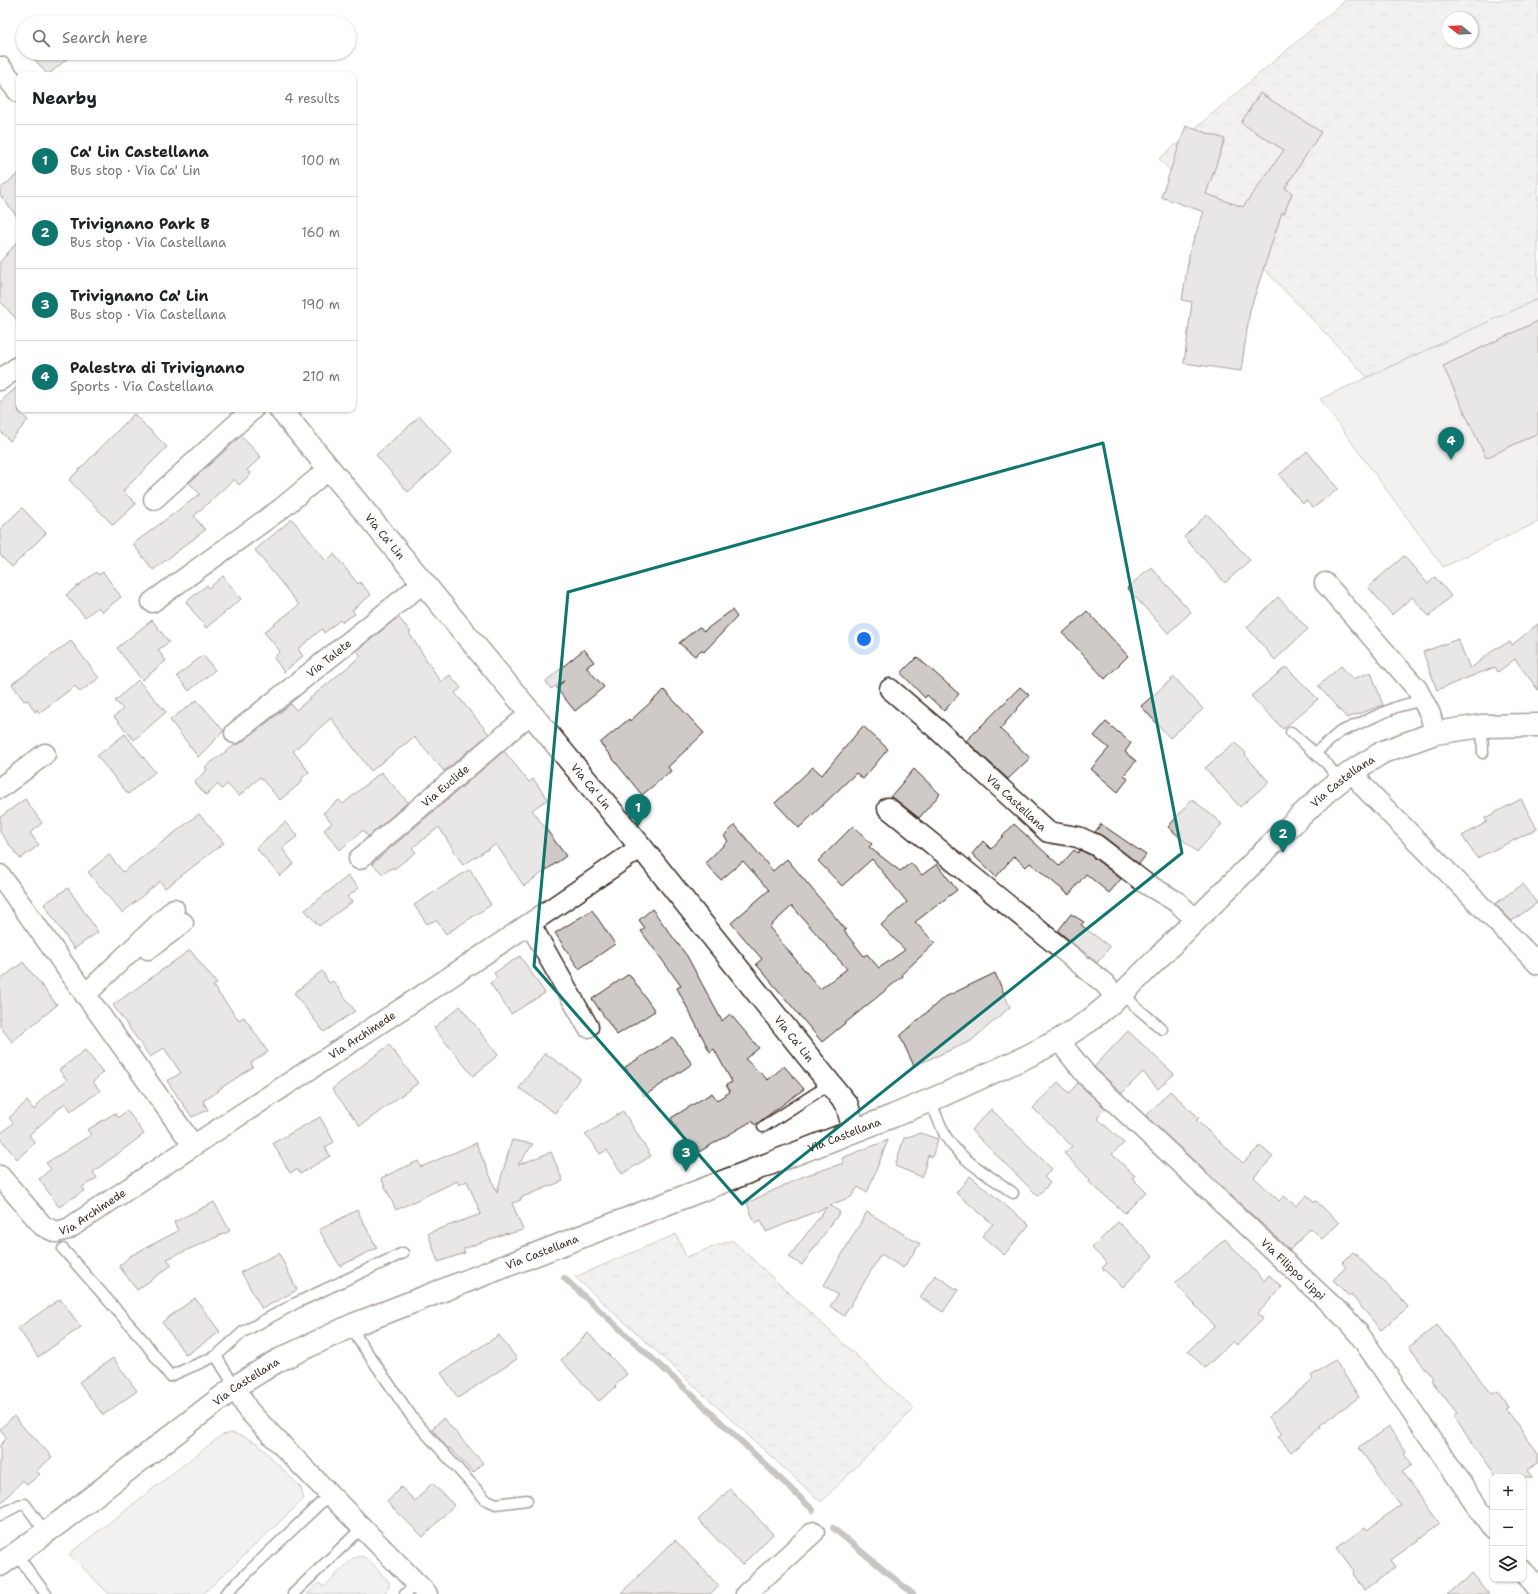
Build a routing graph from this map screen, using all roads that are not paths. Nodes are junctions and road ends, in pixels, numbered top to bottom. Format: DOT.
graph roads {
  1 [pos="0,68"];
  2 [pos="16,87"];
  3 [pos="16,368"];
  4 [pos="0,380"];
  5 [pos="250,412"];
  6 [pos="282,412"];
  7 [pos="330,470"];
  8 [pos="154,499"];
  9 [pos="422,583"];
  10 [pos="1325,583"];
  11 [pos="152,602"];
  12 [pos="890,689"];
  13 [pos="1423,700"];
  14 [pos="531,713"];
  15 [pos="1538,725"];
  16 [pos="1482,726"];
  17 [pos="1291,732"];
  18 [pos="235,733"];
  19 [pos="1435,733"];
  20 [pos="1314,753"];
  21 [pos="45,754"];
  22 [pos="1483,754"];
  23 [pos="1347,775"];
  24 [pos="0,788"];
  25 [pos="888,808"];
  26 [pos="641,847"];
  27 [pos="359,859"];
  28 [pos="0,875"];
  29 [pos="179,916"];
  30 [pos="1195,919"];
  31 [pos="530,924"];
  32 [pos="1538,964"];
  33 [pos="85,994"];
  34 [pos="1120,995"];
  35 [pos="588,1027"];
  36 [pos="1162,1029"];
  37 [pos="1061,1039"];
  38 [pos="830,1084"];
  39 [pos="930,1101"];
  40 [pos="763,1127"];
  41 [pos="854,1130"];
  42 [pos="193,1145"];
  43 [pos="0,1176"];
  44 [pos="1013,1193"];
  45 [pos="64,1250"];
  46 [pos="403,1253"];
  47 [pos="353,1325"];
  48 [pos="216,1356"];
  49 [pos="235,1387"];
  50 [pos="330,1494"];
  51 [pos="527,1500"];
  52 [pos="0,1515"];
  53 [pos="1490,1525"];
  54 [pos="362,1528"];
  55 [pos="814,1532"];
  56 [pos="46,1533"];
  57 [pos="8,1560"];
  58 [pos="1526,1574"];
  59 [pos="416,1590"];
  60 [pos="1538,1590"];
  61 [pos="46,1594"];
  62 [pos="226,1594"];
  63 [pos="293,1594"];
  64 [pos="746,1594"];
  1 -- 2 [label="main road"];
  3 -- 4 [label="street"];
  5 -- 8 [label="street"];
  6 -- 7 [label="main road, Via Ca' Lin"];
  7 -- 9 [label="main road, Via Ca' Lin"];
  7 -- 11 [label="street"];
  9 -- 14 [label="main road, Via Ca' Lin"];
  9 -- 18 [label="street, Via Talete"];
  10 -- 13 [label="street"];
  12 -- 30 [label="street, Via Castellana"];
  13 -- 19 [label="street"];
  13 -- 20 [label="lane"];
  14 -- 26 [label="main road, Via Ca' Lin"];
  14 -- 27 [label="street, Via Euclide"];
  15 -- 16 [label="main road, Via Castellana"];
  16 -- 19 [label="main road, Via Castellana"];
  16 -- 22 [label="lane"];
  17 -- 20 [label="lane"];
  19 -- 23 [label="main road, Via Castellana"];
  20 -- 23 [label="lane"];
  21 -- 24 [label="street"];
  23 -- 30 [label="main road, Via Castellana"];
  23 -- 32 [label="street"];
  25 -- 34 [label="street"];
  26 -- 31 [label="street, Via Archimede"];
  26 -- 38 [label="main road, Via Ca' Lin"];
  28 -- 33 [label="street"];
  29 -- 33 [label="street"];
  30 -- 34 [label="main road, Via Castellana"];
  31 -- 35 [label="street"];
  31 -- 42 [label="street, Via Archimede"];
  33 -- 42 [label="street"];
  34 -- 36 [label="lane"];
  34 -- 37 [label="main road, Via Castellana"];
  37 -- 39 [label="main road, Via Castellana"];
  37 -- 53 [label="street, Via Filippo Lippi"];
  38 -- 40 [label="lane"];
  38 -- 41 [label="main road, Via Ca' Lin"];
  39 -- 41 [label="main road, Via Castellana"];
  39 -- 44 [label="lane"];
  41 -- 47 [label="main road, Via Castellana"];
  42 -- 43 [label="street, Via Archimede"];
  45 -- 48 [label="lane"];
  46 -- 48 [label="lane"];
  47 -- 49 [label="main road, Via Castellana"];
  47 -- 51 [label="lane"];
  48 -- 49 [label="lane"];
  49 -- 50 [label="street"];
  49 -- 56 [label="main road, Via Castellana"];
  50 -- 54 [label="street"];
  50 -- 62 [label="lane"];
  52 -- 56 [label="lane"];
  54 -- 59 [label="street"];
  54 -- 63 [label="lane"];
  55 -- 64 [label="street"];
  56 -- 57 [label="main road, Via Castellana"];
  57 -- 61 [label="lane"];
  58 -- 60 [label="street"];
}
